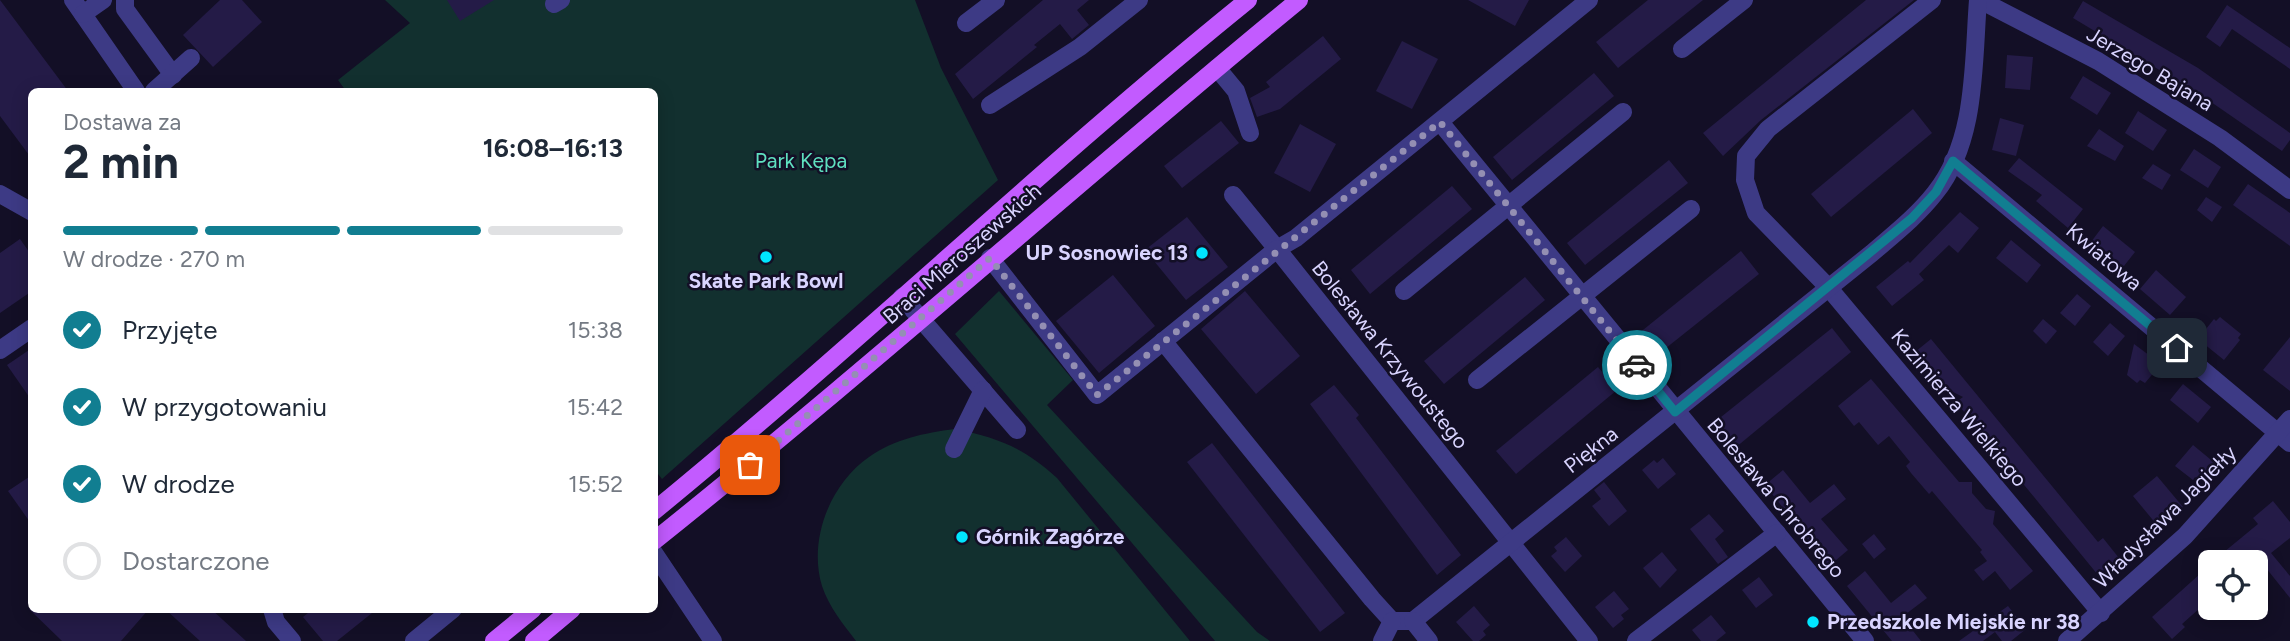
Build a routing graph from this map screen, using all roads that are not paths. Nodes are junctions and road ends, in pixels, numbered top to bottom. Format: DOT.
graph roads {
  1 [pos="103,0"];
  2 [pos="125,0"];
  3 [pos="996,0"];
  4 [pos="1139,0"];
  5 [pos="1248,0"];
  6 [pos="1589,0"];
  7 [pos="1744,0"];
  8 [pos="1931,0"];
  9 [pos="1979,0"];
  10 [pos="1292,2"];
  11 [pos="78,7"];
  12 [pos="966,23"];
  13 [pos="1682,49"];
  14 [pos="191,58"];
  15 [pos="1217,68"];
  16 [pos="173,75"];
  17 [pos="134,88"];
  18 [pos="158,88"];
  19 [pos="990,105"];
  20 [pos="1623,112"];
  21 [pos="1440,122"];
  22 [pos="1250,133"];
  23 [pos="1953,161"];
  24 [pos="2290,190"];
  25 [pos="0,194"];
  26 [pos="1233,195"];
  27 [pos="1508,204"];
  28 [pos="1691,209"];
  29 [pos="28,210"];
  30 [pos="1277,249"];
  31 [pos="990,258"];
  32 [pos="1828,288"];
  33 [pos="1404,290"];
  34 [pos="902,297"];
  35 [pos="1581,297"];
  36 [pos="921,318"];
  37 [pos="28,331"];
  38 [pos="1163,341"];
  39 [pos="0,350"];
  40 [pos="1477,380"];
  41 [pos="983,390"];
  42 [pos="1675,412"];
  43 [pos="1017,429"];
  44 [pos="2286,432"];
  45 [pos="954,449"];
  46 [pos="658,507"];
  47 [pos="1777,533"];
  48 [pos="658,538"];
  49 [pos="1511,542"];
  50 [pos="658,559"];
  51 [pos="273,613"];
  52 [pos="448,613"];
  53 [pos="529,613"];
  54 [pos="537,613"];
  55 [pos="567,613"];
  56 [pos="2101,613"];
  57 [pos="1392,621"];
  58 [pos="1413,621"];
  59 [pos="549,629"];
  60 [pos="292,641"];
  61 [pos="414,641"];
  62 [pos="494,641"];
  63 [pos="534,641"];
  64 [pos="713,641"];
  65 [pos="1382,641"];
  66 [pos="1429,641"];
  67 [pos="1589,641"];
  68 [pos="1636,641"];
  69 [pos="1865,641"];
  70 [pos="2067,641"];
  1 -- 11 [label="street"];
  2 -- 16 [label="street"];
  3 -- 12 [label="street"];
  4 -- 19 [label="street"];
  5 -- 34 [label="main road, Braci Mieroszewskich"];
  6 -- 21 [label="street"];
  7 -- 13 [label="street"];
  8 -- 32 [label="street, Kazimierza Wielkiego"];
  9 -- 23 [label="street, Piękna"];
  9 -- 24 [label="street, Jerzego Bajana"];
  10 -- 15 [label="main road, Braci Mieroszewskich"];
  11 -- 17 [label="street"];
  14 -- 16 [label="street"];
  15 -- 22 [label="street"];
  15 -- 31 [label="main road, Braci Mieroszewskich"];
  16 -- 18 [label="street"];
  20 -- 27 [label="street"];
  21 -- 27 [label="street, Bolesława Chrobrego"];
  21 -- 30 [label="street"];
  23 -- 32 [label="street, Piękna"];
  23 -- 44 [label="street, Kwiatowa"];
  25 -- 29 [label="street"];
  26 -- 30 [label="street, Bolesława Krzywoustego"];
  27 -- 33 [label="street"];
  27 -- 35 [label="street, Bolesława Chrobrego"];
  28 -- 35 [label="street"];
  30 -- 38 [label="street"];
  30 -- 49 [label="street, Bolesława Krzywoustego"];
  31 -- 36 [label="main road, Braci Mieroszewskich"];
  31 -- 38 [label="street"];
  32 -- 42 [label="street, Piękna"];
  32 -- 56 [label="street, Kazimierza Wielkiego"];
  34 -- 36 [label="street"];
  34 -- 46 [label="main road, Braci Mieroszewskich"];
  35 -- 40 [label="street"];
  35 -- 42 [label="street, Bolesława Chrobrego"];
  36 -- 41 [label="street"];
  36 -- 48 [label="main road, Braci Mieroszewskich"];
  37 -- 39 [label="street"];
  38 -- 57 [label="street"];
  41 -- 43 [label="street"];
  41 -- 45 [label="street"];
  42 -- 47 [label="street, Bolesława Chrobrego"];
  42 -- 49 [label="street, Piękna"];
  44 -- 56 [label="street, Władysława Jagiełły"];
  47 -- 68 [label="street"];
  47 -- 69 [label="street, Bolesława Chrobrego"];
  49 -- 58 [label="street, Piękna"];
  49 -- 67 [label="street, Bolesława Krzywoustego"];
  50 -- 64 [label="street"];
  51 -- 60 [label="street"];
  52 -- 61 [label="street"];
  53 -- 62 [label="main road"];
  54 -- 59 [label="street"];
  55 -- 59 [label="main road"];
  56 -- 70 [label="street, Władysława Jagiełły"];
  57 -- 58 [label="street"];
  57 -- 65 [label="street"];
  58 -- 66 [label="street"];
  59 -- 63 [label="main road"];
}
